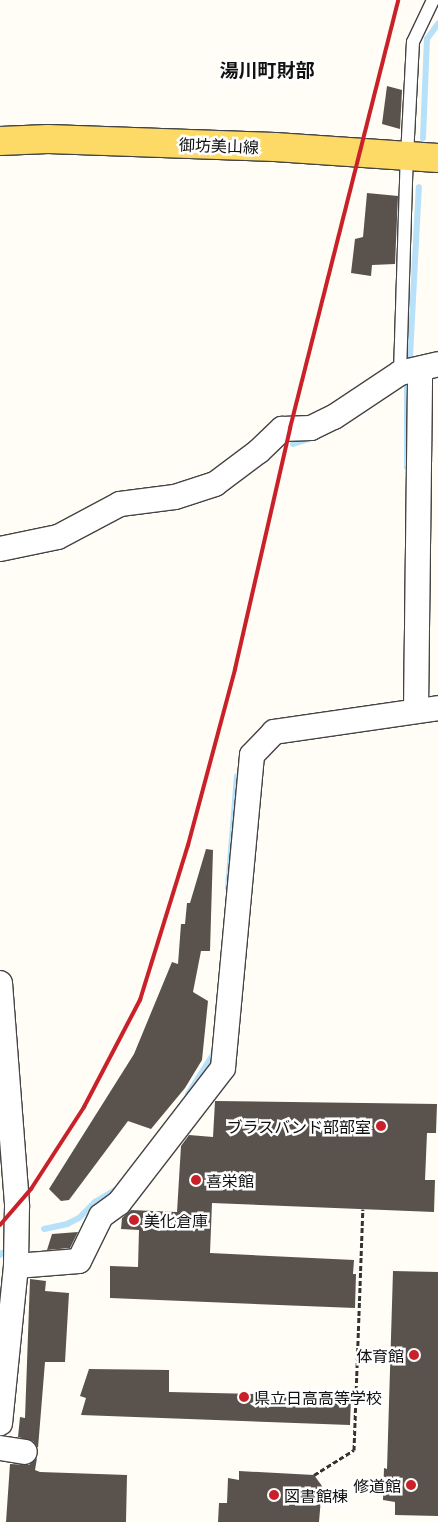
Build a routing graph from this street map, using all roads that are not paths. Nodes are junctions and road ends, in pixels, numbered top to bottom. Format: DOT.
graph roads {
  1 [pos="433,0"];
  2 [pos="0,141"];
  3 [pos="407,156"];
  4 [pos="438,158"];
  5 [pos="419,369"];
  6 [pos="0,549"];
  7 [pos="427,709"];
  8 [pos="0,983"];
  9 [pos="14,1176"];
  10 [pos="0,1195"];
  11 [pos="16,1266"];
  12 [pos="0,1423"];
  13 [pos="0,1448"];
  14 [pos="25,1452"];
  1 -- 3 [label="lane"];
  2 -- 3 [label="main road, 御坊美山線"];
  3 -- 4 [label="main road, 御坊美山線"];
  3 -- 5 [label="lane"];
  5 -- 6 [label="street"];
  5 -- 7 [label="street"];
  7 -- 11 [label="street"];
  8 -- 9 [label="street"];
  9 -- 10 [label="street"];
  9 -- 11 [label="street"];
  11 -- 12 [label="street"];
  13 -- 14 [label="street"];
}
